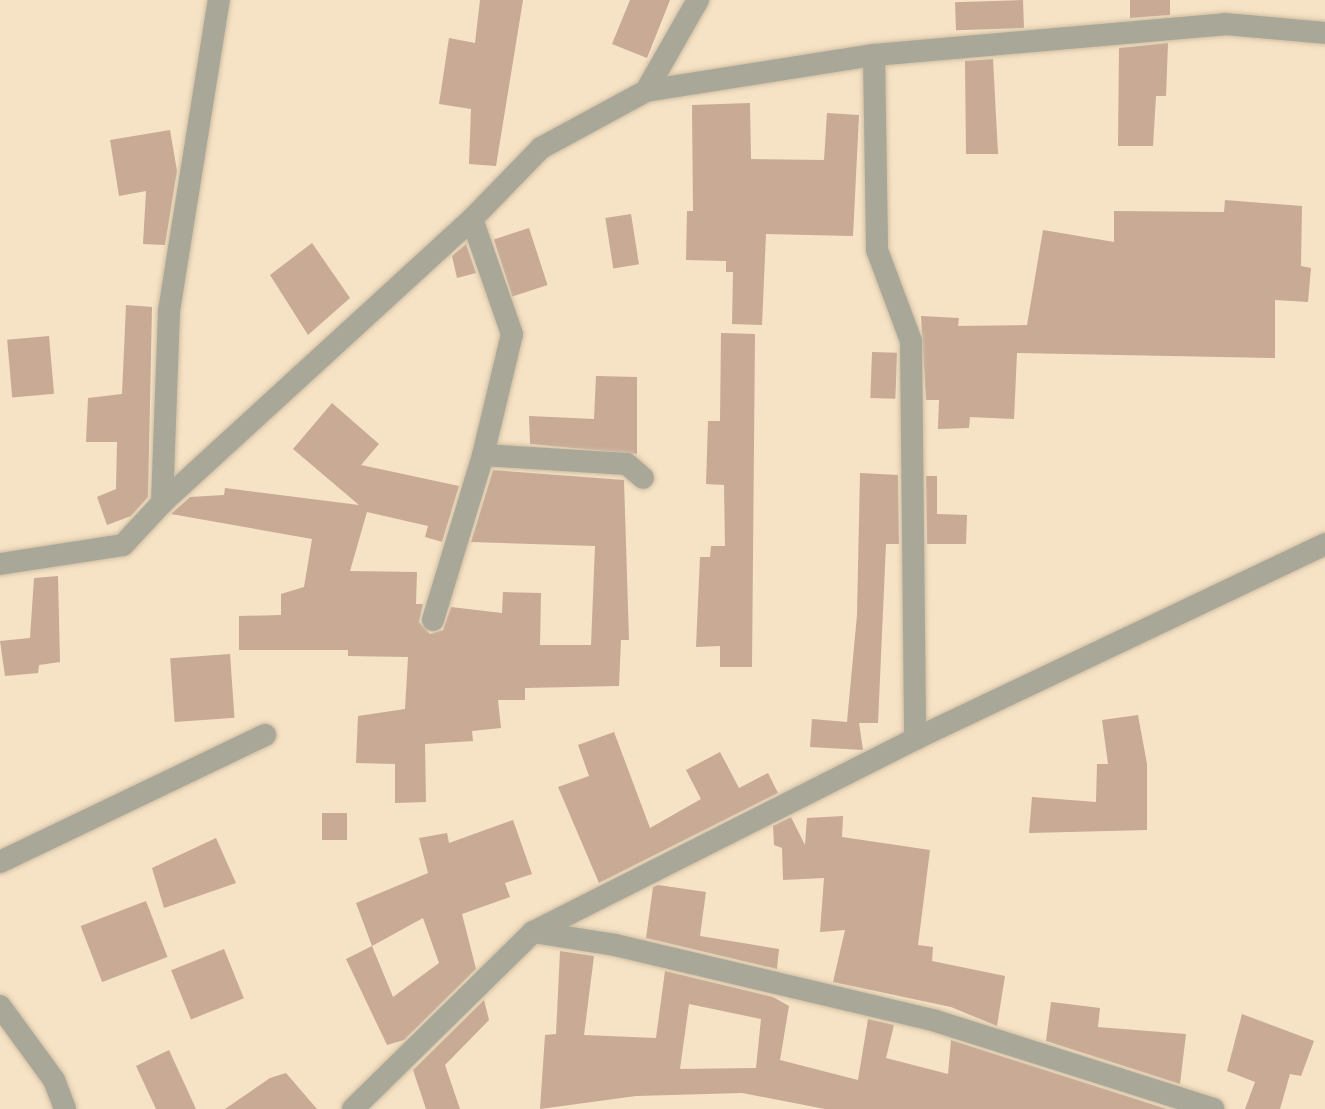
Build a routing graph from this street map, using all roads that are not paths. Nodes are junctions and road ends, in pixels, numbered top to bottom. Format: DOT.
graph roads {
  1 [pos="219,0"];
  2 [pos="698,0"];
  3 [pos="1325,33"];
  4 [pos="874,55"];
  5 [pos="646,91"];
  6 [pos="472,219"];
  7 [pos="483,455"];
  8 [pos="643,478"];
  9 [pos="162,503"];
  10 [pos="1325,544"];
  11 [pos="0,564"];
  12 [pos="433,620"];
  13 [pos="265,735"];
  14 [pos="915,739"];
  15 [pos="0,862"];
  16 [pos="533,932"];
  17 [pos="0,1006"];
  18 [pos="7,1027"];
  19 [pos="65,1109"];
  20 [pos="353,1109"];
  21 [pos="1213,1109"];
  1 -- 9 [label="street"];
  2 -- 5 [label="street"];
  3 -- 4 [label="street"];
  4 -- 5 [label="street"];
  4 -- 14 [label="street"];
  5 -- 6 [label="street"];
  6 -- 7 [label="street"];
  6 -- 9 [label="street"];
  7 -- 8 [label="street"];
  7 -- 12 [label="street"];
  9 -- 11 [label="street"];
  10 -- 14 [label="street"];
  13 -- 15 [label="street"];
  14 -- 16 [label="street"];
  16 -- 20 [label="street"];
  16 -- 21 [label="street"];
  17 -- 18 [label="street"];
  18 -- 19 [label="street"];
}
